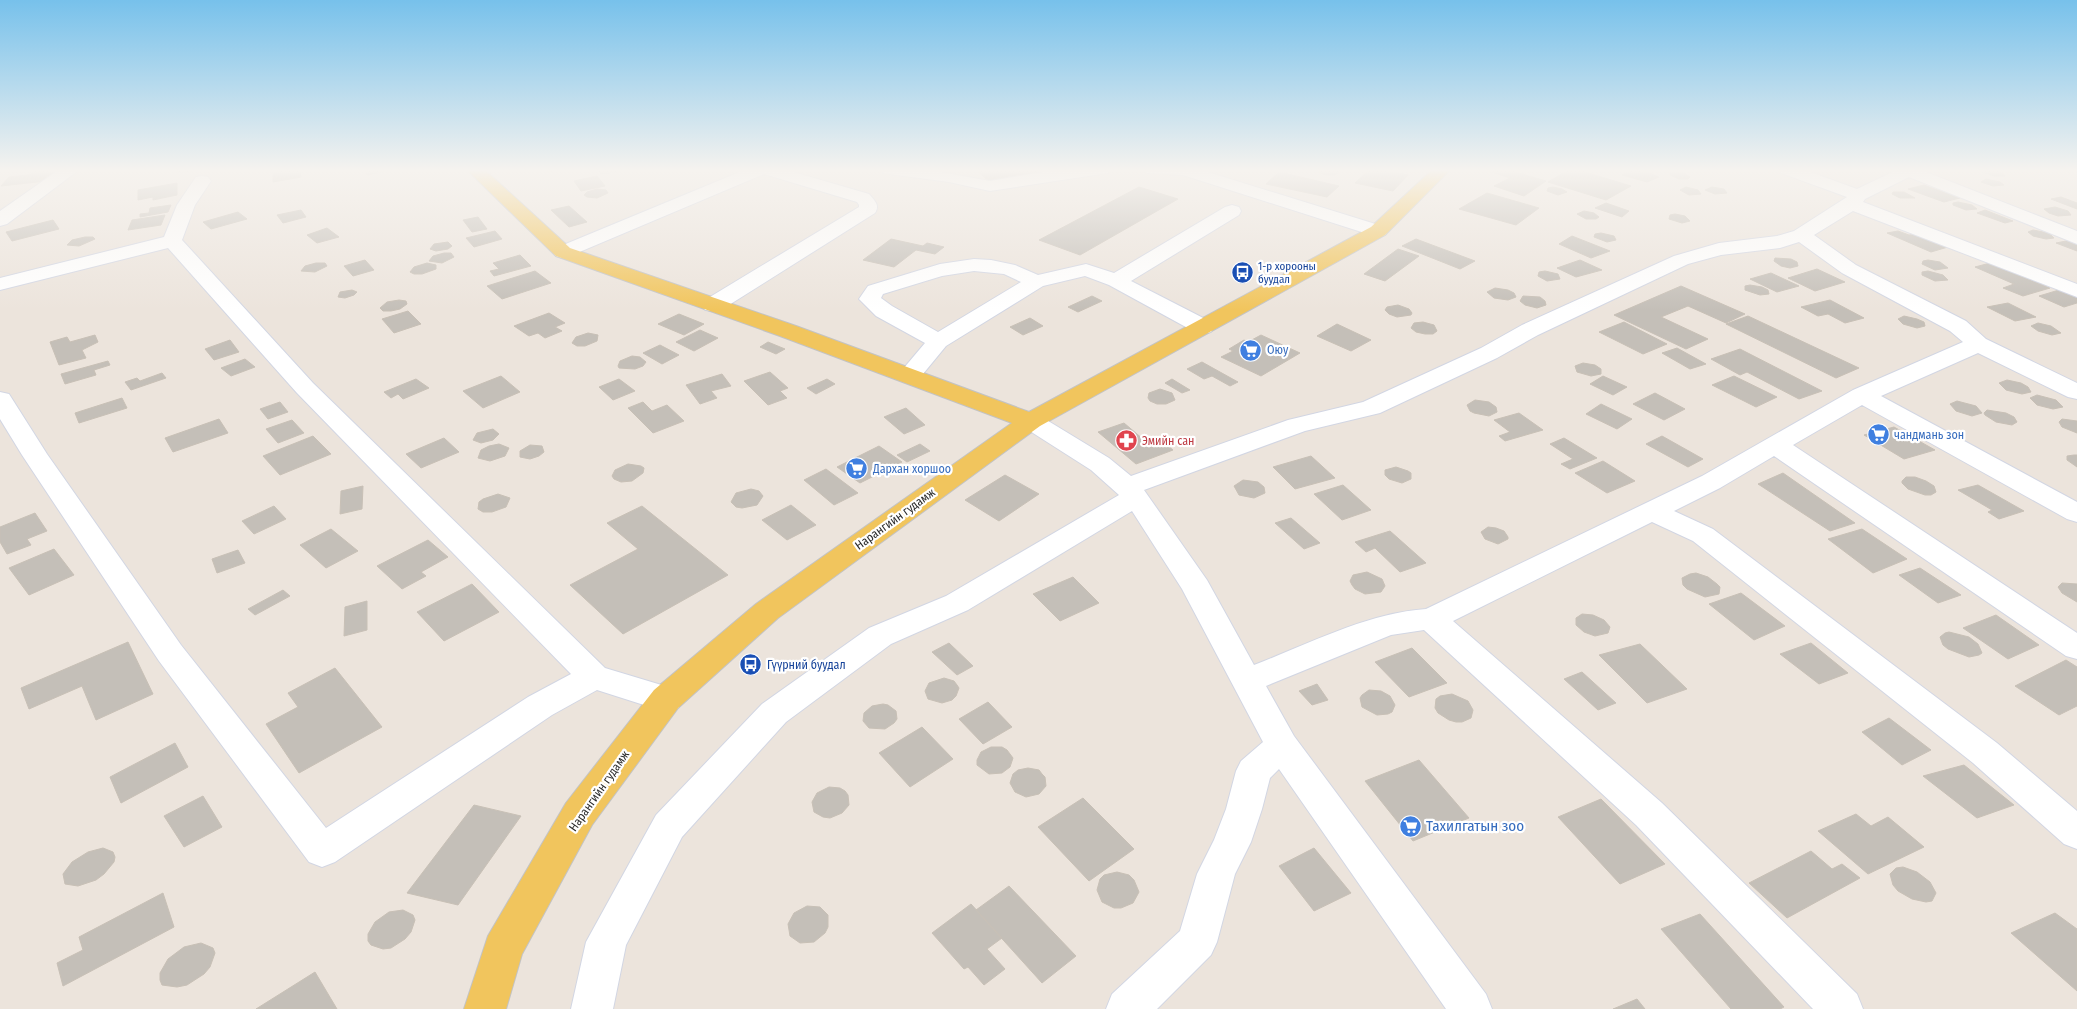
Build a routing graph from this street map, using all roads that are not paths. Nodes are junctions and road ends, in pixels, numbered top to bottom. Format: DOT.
graph roads {
  1 [pos="182,216"];
  2 [pos="525,216"];
  3 [pos="648,216"];
  4 [pos="857,216"];
  5 [pos="1224,216"];
  6 [pos="1331,216"];
  7 [pos="1393,216"];
  8 [pos="1829,216"];
  9 [pos="1896,216"];
  10 [pos="2024,216"];
  11 [pos="1378,231"];
  12 [pos="1801,235"];
  13 [pos="2077,238"];
  14 [pos="172,240"];
  15 [pos="563,252"];
  16 [pos="1116,281"];
  17 [pos="1036,282"];
  18 [pos="0,284"];
  19 [pos="2077,291"];
  20 [pos="713,305"];
  21 [pos="1203,327"];
  22 [pos="938,341"];
  23 [pos="1978,344"];
  24 [pos="910,375"];
  25 [pos="2077,392"];
  26 [pos="1862,395"];
  27 [pos="0,399"];
  28 [pos="1031,421"];
  29 [pos="1775,445"];
  30 [pos="1131,492"];
  31 [pos="1653,512"];
  32 [pos="2077,513"];
  33 [pos="1431,619"];
  34 [pos="2077,648"];
  35 [pos="594,677"];
  36 [pos="1247,681"];
  37 [pos="666,699"];
  38 [pos="1282,746"];
  39 [pos="2077,833"];
  40 [pos="485,1009"];
  41 [pos="592,1009"];
  42 [pos="1127,1009"];
  43 [pos="1471,1009"];
  44 [pos="1842,1009"];
  1 -- 14 [label="street"];
  2 -- 15 [label="main road"];
  3 -- 15 [label="street"];
  4 -- 20 [label="street"];
  5 -- 16 [label="street"];
  6 -- 11 [label="street"];
  7 -- 11 [label="main road, Нарангийн гудамж"];
  8 -- 12 [label="street"];
  9 -- 19 [label="street"];
  10 -- 13 [label="street"];
  11 -- 21 [label="main road, Нарангийн гудамж"];
  12 -- 23 [label="street"];
  12 -- 30 [label="street"];
  14 -- 18 [label="street"];
  14 -- 35 [label="street"];
  15 -- 20 [label="main road"];
  16 -- 17 [label="street"];
  16 -- 21 [label="street"];
  17 -- 22 [label="street"];
  17 -- 22 [label="street"];
  20 -- 24 [label="main road"];
  21 -- 28 [label="main road, Нарангийн гудамж"];
  22 -- 24 [label="street"];
  23 -- 25 [label="street"];
  23 -- 26 [label="street"];
  24 -- 28 [label="main road"];
  26 -- 29 [label="street"];
  26 -- 32 [label="street"];
  27 -- 35 [label="street"];
  28 -- 30 [label="street"];
  28 -- 37 [label="main road, Нарангийн гудамж"];
  29 -- 31 [label="street"];
  29 -- 34 [label="street"];
  30 -- 36 [label="street"];
  30 -- 41 [label="street"];
  31 -- 33 [label="street"];
  31 -- 39 [label="street"];
  33 -- 36 [label="street"];
  33 -- 44 [label="street"];
  35 -- 37 [label="street"];
  36 -- 38 [label="street"];
  37 -- 40 [label="main road, Нарангийн гудамж"];
  38 -- 42 [label="street"];
  38 -- 43 [label="street"];
}
